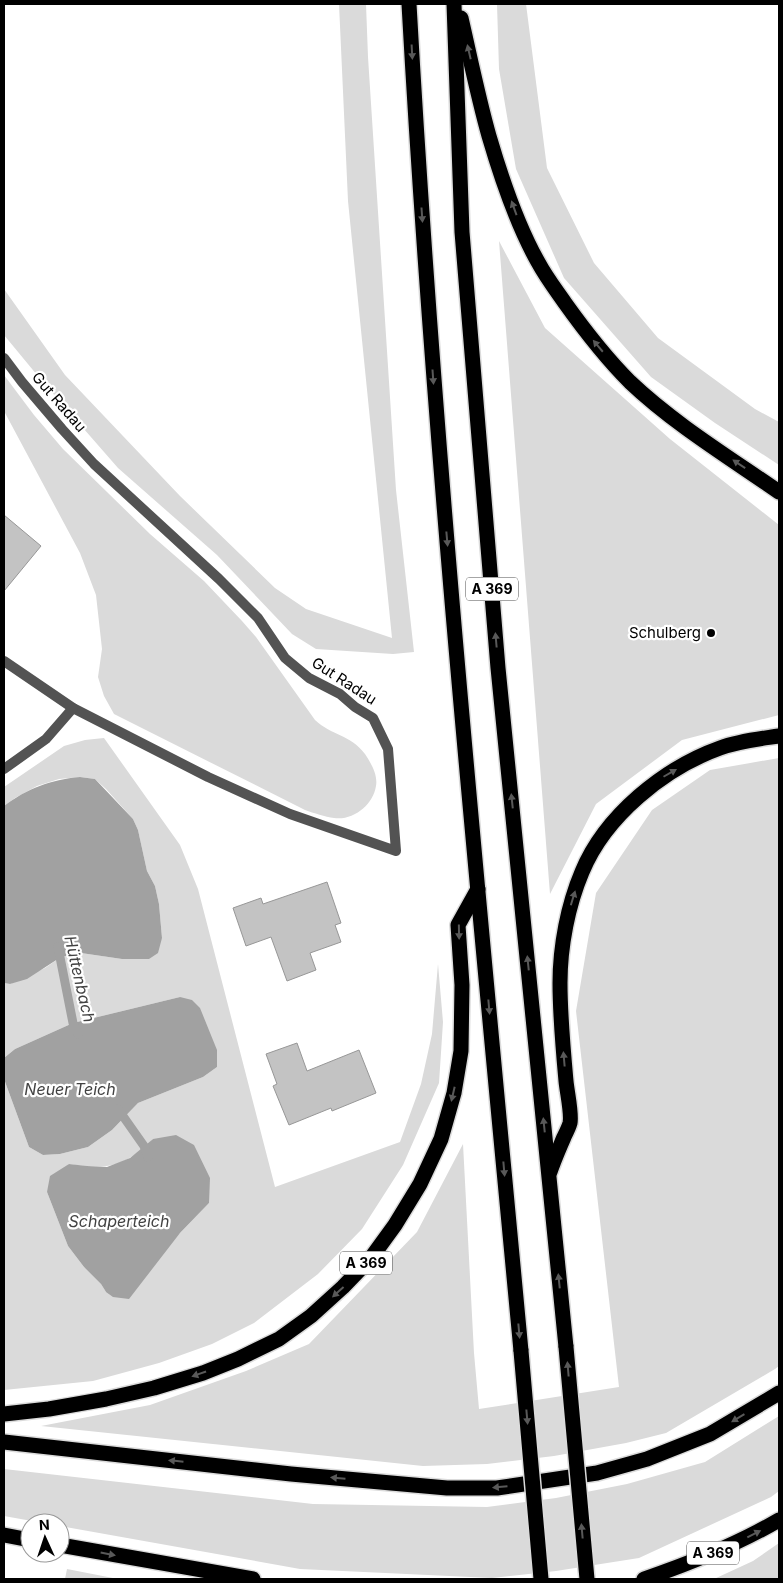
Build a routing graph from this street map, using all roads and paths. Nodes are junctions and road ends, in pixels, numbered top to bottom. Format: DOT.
graph roads {
  1 [pos="410,4"];
  2 [pos="455,4"];
  3 [pos="4,358"];
  4 [pos="779,492"];
  5 [pos="4,661"];
  6 [pos="73,708"];
  7 [pos="779,736"];
  8 [pos="4,769"];
  9 [pos="478,889"];
  10 [pos="549,1173"];
  11 [pos="779,1393"];
  12 [pos="4,1414"];
  13 [pos="4,1442"];
  14 [pos="779,1520"];
  15 [pos="4,1535"];
  16 [pos="20,1538"];
  17 [pos="70,1547"];
  18 [pos="253,1579"];
  19 [pos="541,1579"];
  20 [pos="587,1579"];
  21 [pos="644,1579"];
  1 -- 9 [label="highway, A 369, one-way"];
  4 -- 2 [label="highway, A 369, one-way"];
  10 -- 2 [label="highway, A 369, one-way"];
  3 -- 6 [label="street, Gut Radau"];
  5 -- 6 [label="street, Gut Radau"];
  6 -- 8 [label="street"];
  10 -- 7 [label="highway, one-way"];
  9 -- 12 [label="highway, A 369, one-way"];
  9 -- 19 [label="highway, A 369, one-way, bridge"];
  20 -- 10 [label="highway, A 369, one-way, bridge"];
  11 -- 13 [label="highway, one-way"];
  21 -- 14 [label="highway, A 369, one-way"];
  15 -- 16 [label="highway"];
  17 -- 18 [label="highway, one-way"];
}
